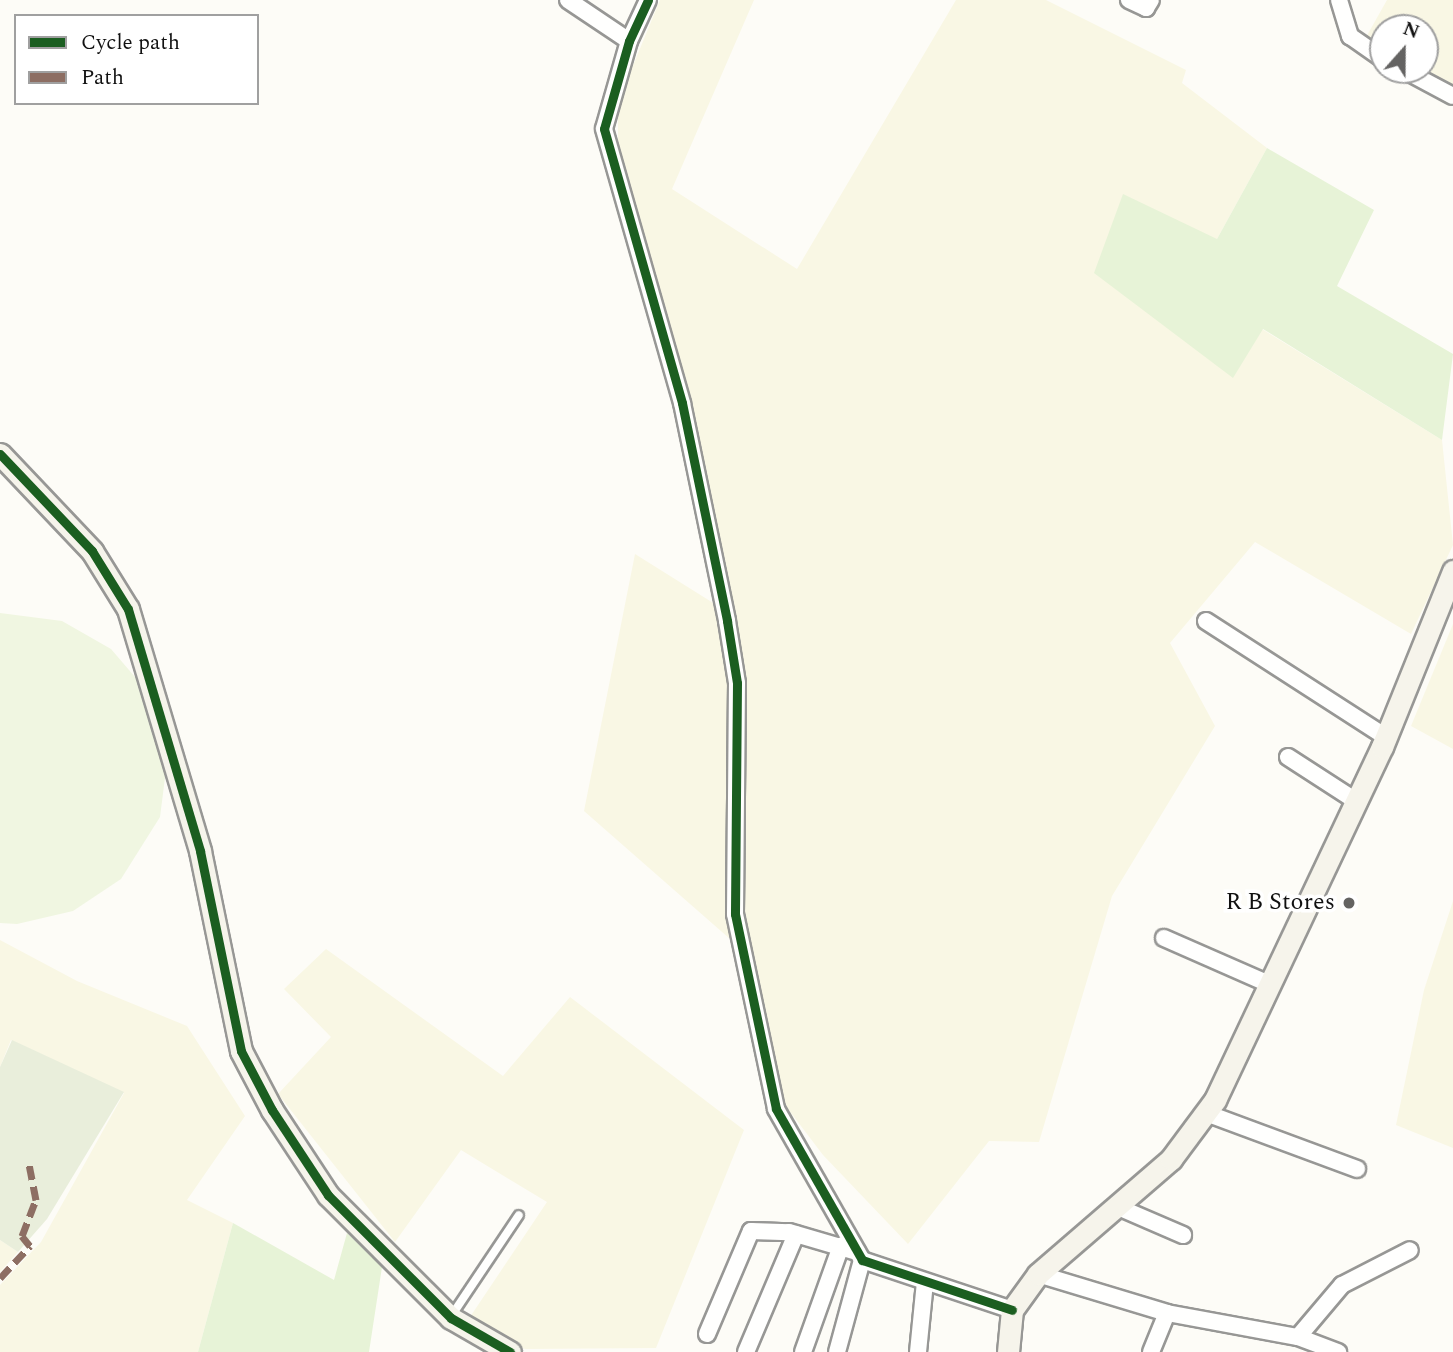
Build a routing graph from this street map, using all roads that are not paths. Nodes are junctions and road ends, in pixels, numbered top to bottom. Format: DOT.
graph roads {
  1 [pos="568,0"];
  2 [pos="648,0"];
  3 [pos="1129,0"];
  4 [pos="1151,0"];
  5 [pos="1339,0"];
  6 [pos="629,41"];
  7 [pos="1369,49"];
  8 [pos="1430,84"];
  9 [pos="1453,96"];
  10 [pos="0,454"];
  11 [pos="1453,572"];
  12 [pos="1206,621"];
  13 [pos="1386,737"];
  14 [pos="1289,757"];
  15 [pos="1356,801"];
  16 [pos="1164,938"];
  17 [pos="1269,984"];
  18 [pos="1206,1114"];
  19 [pos="1357,1169"];
  20 [pos="1118,1207"];
  21 [pos="519,1215"];
  22 [pos="796,1234"];
  23 [pos="1183,1235"];
  24 [pos="841,1246"];
  25 [pos="1409,1250"];
  26 [pos="860,1256"];
  27 [pos="1038,1274"];
  28 [pos="925,1282"];
  29 [pos="1012,1310"];
  30 [pos="1167,1313"];
  31 [pos="451,1318"];
  32 [pos="707,1334"];
  33 [pos="1298,1336"];
  34 [pos="1334,1351"];
  35 [pos="510,1352"];
  36 [pos="747,1352"];
  37 [pos="803,1352"];
  38 [pos="837,1352"];
  39 [pos="918,1352"];
  40 [pos="1008,1352"];
  41 [pos="1151,1352"];
  1 -- 6 [label="street"];
  2 -- 6 [label="street"];
  3 -- 4 [label="street"];
  5 -- 7 [label="street"];
  6 -- 26 [label="street"];
  8 -- 9 [label="street"];
  10 -- 31 [label="street"];
  11 -- 13 [label="street"];
  12 -- 13 [label="street"];
  13 -- 15 [label="street"];
  14 -- 15 [label="street"];
  15 -- 17 [label="street"];
  16 -- 17 [label="street"];
  17 -- 18 [label="street"];
  18 -- 19 [label="street"];
  18 -- 20 [label="street"];
  20 -- 23 [label="street"];
  20 -- 27 [label="street"];
  21 -- 31 [label="lane"];
  22 -- 24 [label="street"];
  22 -- 32 [label="street"];
  22 -- 36 [label="street"];
  24 -- 26 [label="street"];
  24 -- 37 [label="street"];
  25 -- 33 [label="street"];
  26 -- 28 [label="street"];
  26 -- 38 [label="street"];
  27 -- 29 [label="street"];
  27 -- 30 [label="street"];
  28 -- 29 [label="street"];
  28 -- 39 [label="street"];
  29 -- 40 [label="street"];
  30 -- 33 [label="street"];
  30 -- 41 [label="street"];
  31 -- 35 [label="street"];
  33 -- 34 [label="street"];
}
